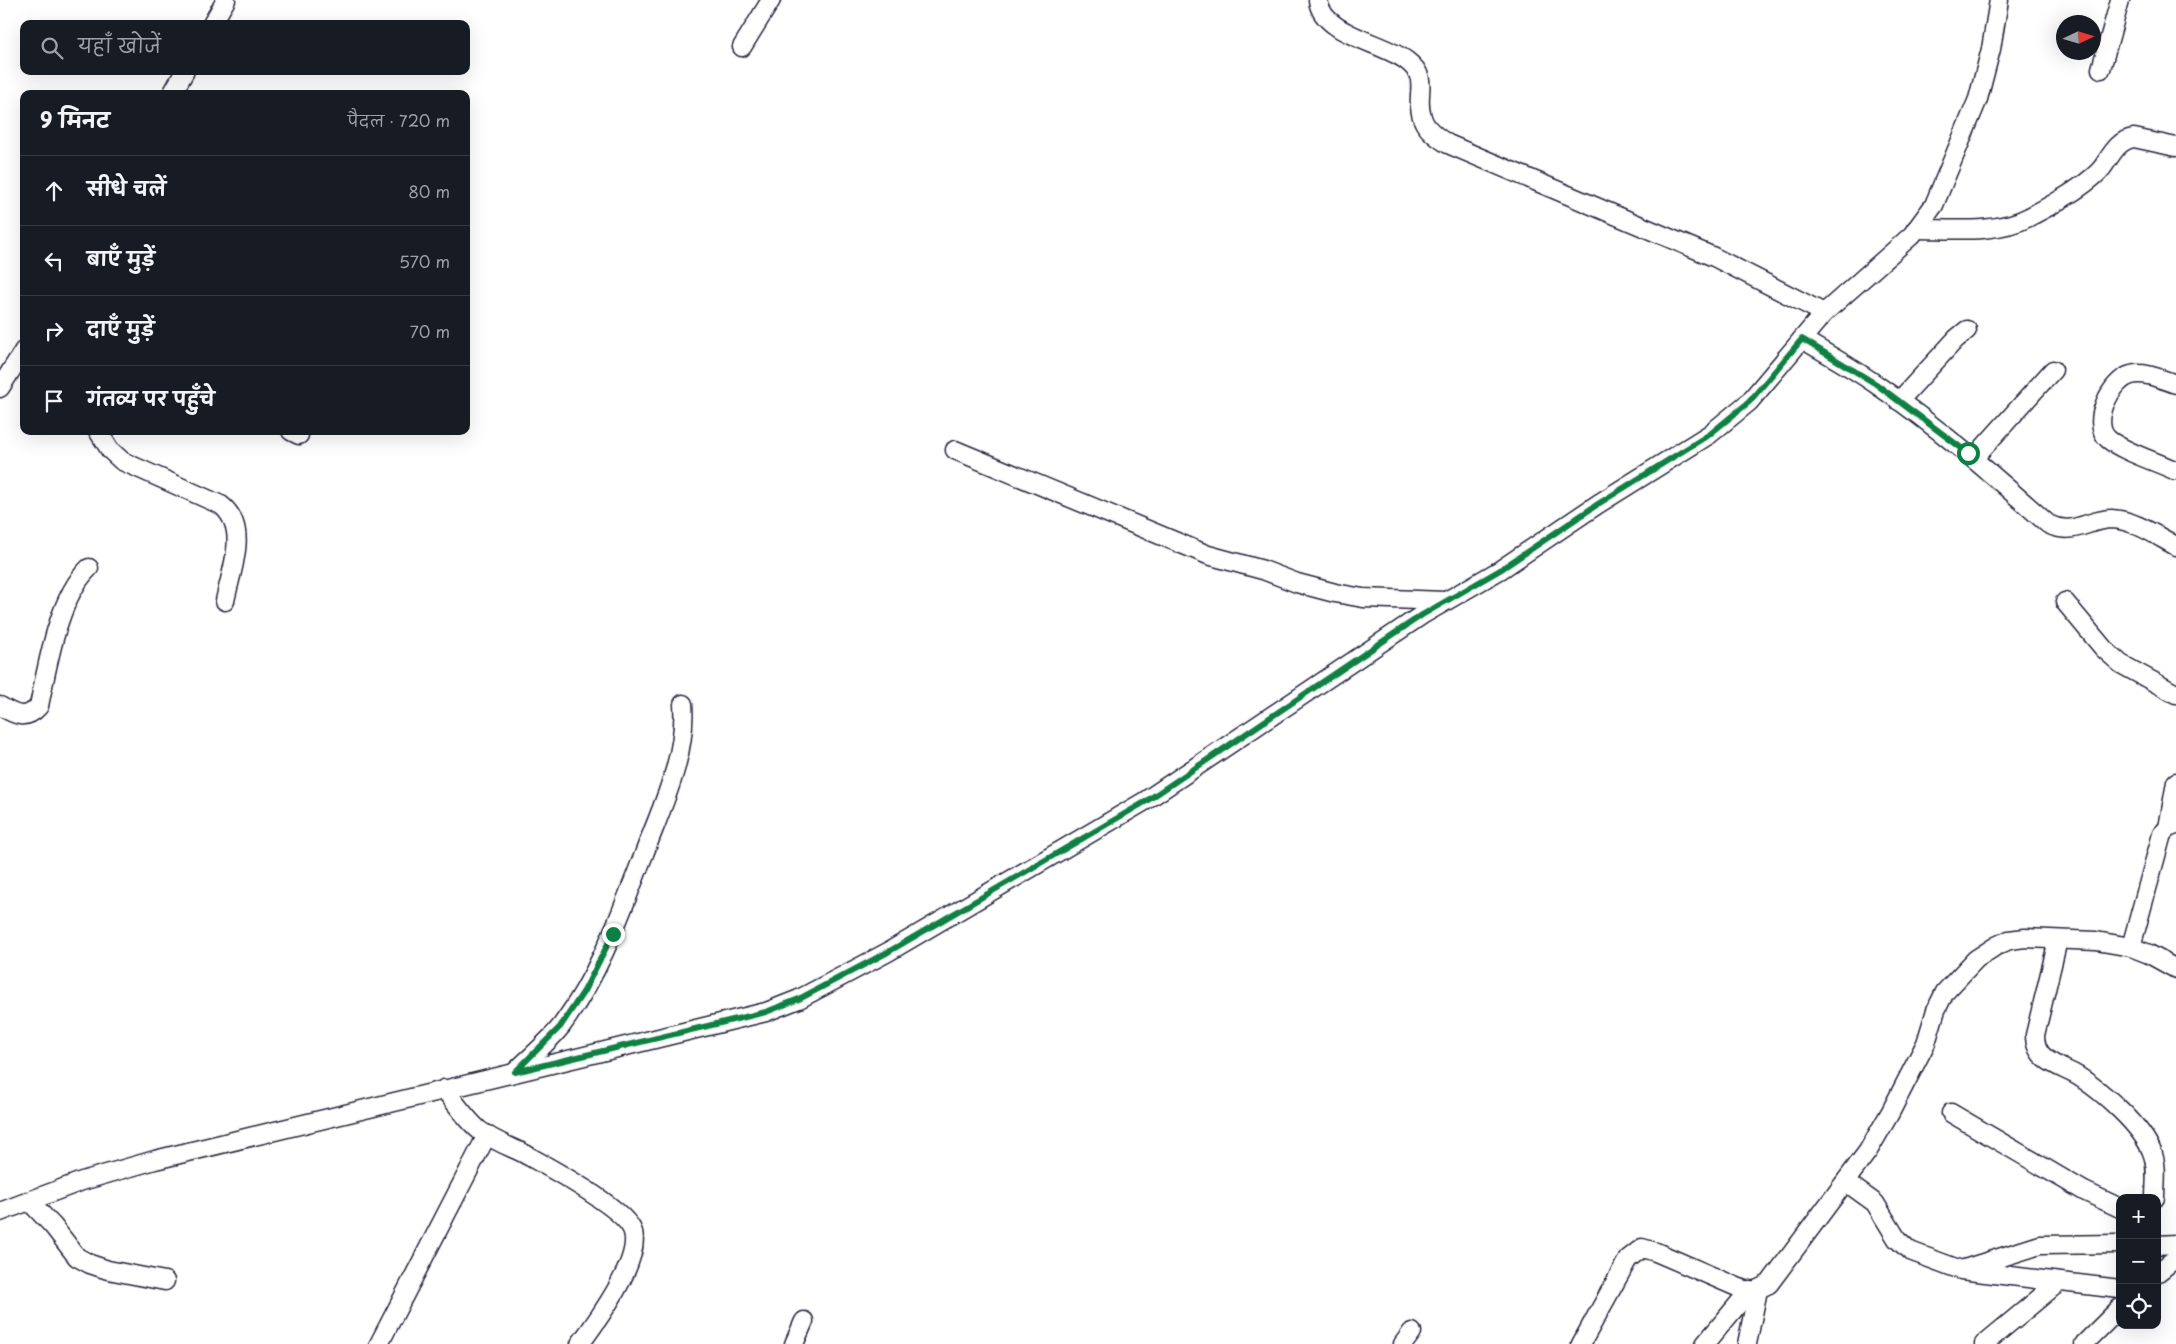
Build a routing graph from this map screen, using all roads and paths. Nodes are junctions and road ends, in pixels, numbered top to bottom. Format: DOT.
graph roads {
  1 [pos="226,0"];
  2 [pos="771,0"];
  3 [pos="1318,0"];
  4 [pos="1999,0"];
  5 [pos="2120,0"];
  6 [pos="214,20"];
  7 [pos="742,47"];
  8 [pos="2101,70"];
  9 [pos="183,75"];
  10 [pos="174,90"];
  11 [pos="2176,147"];
  12 [pos="1916,229"];
  13 [pos="1824,313"];
  14 [pos="1967,330"];
  15 [pos="1802,339"];
  16 [pos="20,356"];
  17 [pos="2053,370"];
  18 [pos="2176,384"];
  19 [pos="0,388"];
  20 [pos="1899,401"];
  21 [pos="101,435"];
  22 [pos="955,450"];
  23 [pos="1974,458"];
  24 [pos="2174,470"];
  25 [pos="2176,546"];
  26 [pos="89,568"];
  27 [pos="225,600"];
  28 [pos="1445,601"];
  29 [pos="2065,602"];
  30 [pos="2176,694"];
  31 [pos="683,704"];
  32 [pos="0,706"];
  33 [pos="2176,782"];
  34 [pos="2172,826"];
  35 [pos="2058,940"];
  36 [pos="2130,947"];
  37 [pos="2176,969"];
  38 [pos="515,1072"];
  39 [pos="444,1089"];
  40 [pos="1951,1113"];
  41 [pos="487,1134"];
  42 [pos="1846,1182"];
  43 [pos="2154,1194"];
  44 [pos="30,1202"];
  45 [pos="2116,1206"];
  46 [pos="0,1212"];
  47 [pos="2116,1244"];
  48 [pos="2176,1244"];
  49 [pos="2161,1245"];
  50 [pos="2176,1258"];
  51 [pos="1961,1270"];
  52 [pos="2161,1270"];
  53 [pos="165,1281"];
  54 [pos="2059,1282"];
  55 [pos="2116,1289"];
  56 [pos="1754,1290"];
  57 [pos="2116,1312"];
  58 [pos="804,1321"];
  59 [pos="379,1344"];
  60 [pos="580,1344"];
  61 [pos="794,1344"];
  62 [pos="1581,1344"];
  63 [pos="1705,1344"];
  64 [pos="1747,1344"];
  65 [pos="1984,1344"];
  66 [pos="2084,1344"];
  1 -- 6 [label="street"];
  2 -- 7 [label="street"];
  3 -- 13 [label="street"];
  4 -- 12 [label="street"];
  5 -- 8 [label="street"];
  9 -- 10 [label="street"];
  11 -- 12 [label="street"];
  12 -- 13 [label="street"];
  13 -- 15 [label="street"];
  14 -- 20 [label="street"];
  15 -- 20 [label="street"];
  15 -- 28 [label="street"];
  16 -- 19 [label="street"];
  17 -- 23 [label="street"];
  18 -- 24 [label="street"];
  20 -- 23 [label="street"];
  21 -- 27 [label="street"];
  22 -- 28 [label="street"];
  23 -- 25 [label="street"];
  26 -- 32 [label="street"];
  28 -- 38 [label="street"];
  29 -- 30 [label="street"];
  31 -- 38 [label="street"];
  33 -- 34 [label="street"];
  34 -- 36 [label="street"];
  35 -- 36 [label="street"];
  35 -- 42 [label="street"];
  35 -- 43 [label="street"];
  36 -- 37 [label="street"];
  38 -- 39 [label="street"];
  39 -- 41 [label="street"];
  39 -- 44 [label="street"];
  40 -- 45 [label="street"];
  41 -- 59 [label="street"];
  41 -- 60 [label="street"];
  42 -- 51 [label="street"];
  42 -- 56 [label="street"];
  44 -- 46 [label="street"];
  44 -- 53 [label="street"];
  47 -- 51 [label="street"];
  48 -- 49 [label="street"];
  50 -- 52 [label="street"];
  51 -- 54 [label="street"];
  54 -- 55 [label="street"];
  54 -- 65 [label="street"];
  56 -- 62 [label="street"];
  56 -- 63 [label="street"];
  56 -- 64 [label="street"];
  57 -- 66 [label="street"];
  58 -- 61 [label="street"];
}
